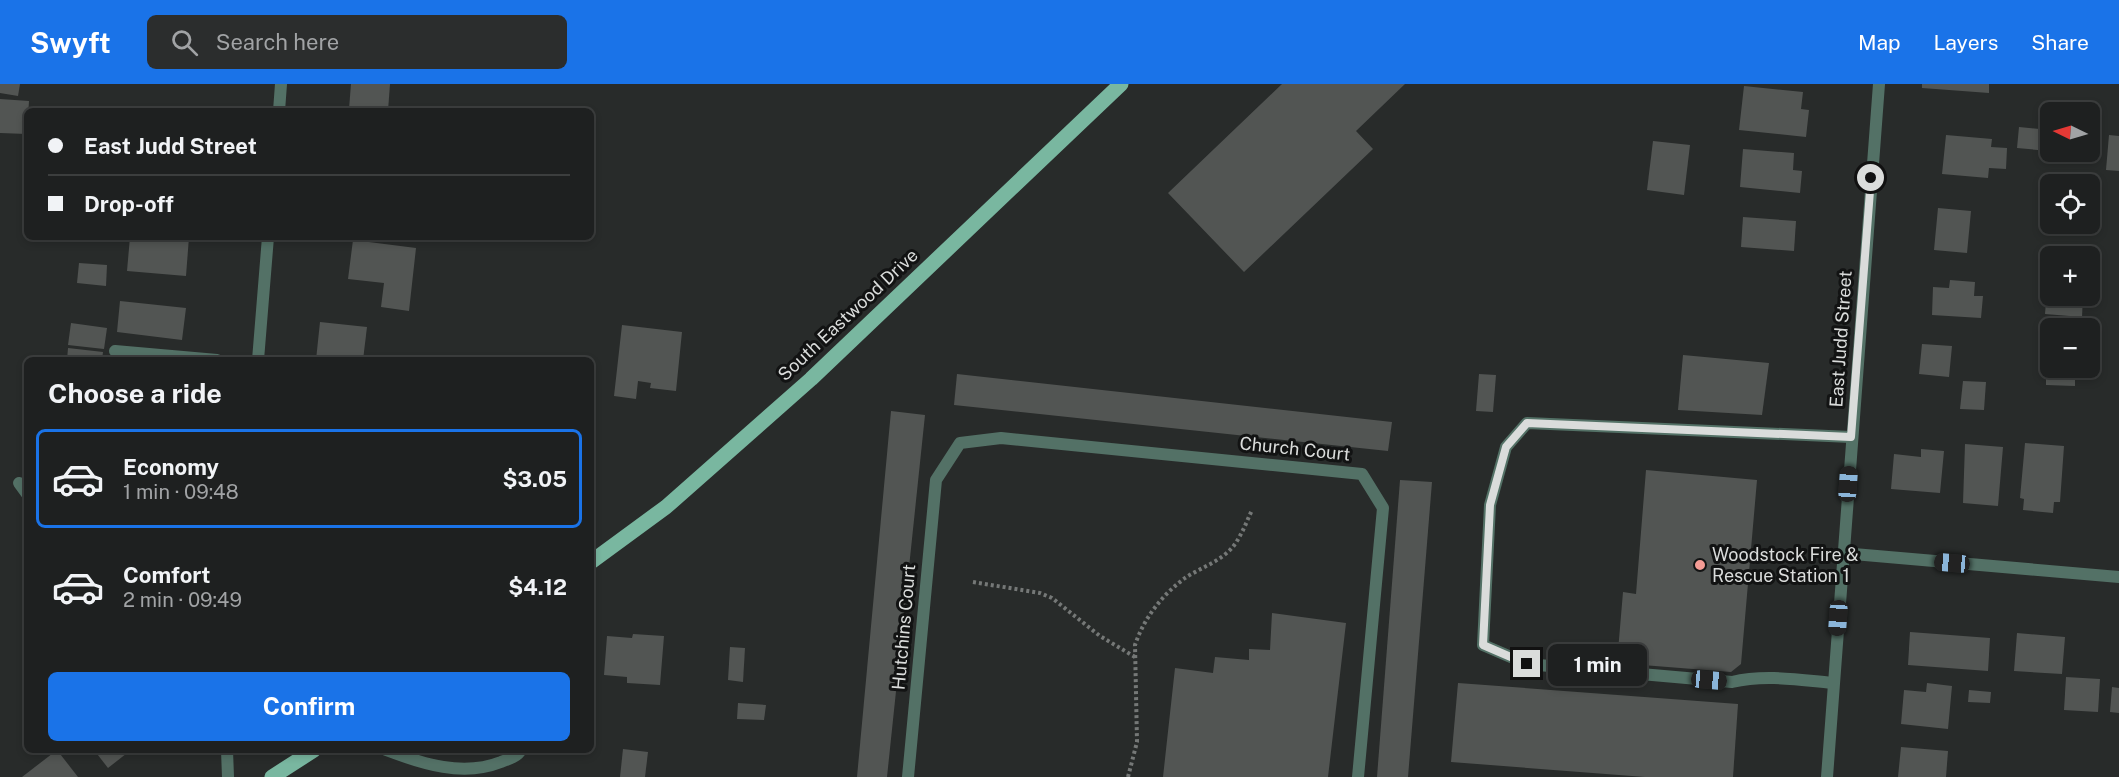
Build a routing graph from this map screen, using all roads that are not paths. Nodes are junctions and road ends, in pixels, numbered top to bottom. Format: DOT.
graph roads {
  1 [pos="281,84"];
  2 [pos="1121,84"];
  3 [pos="1879,84"];
  4 [pos="279,108"];
  5 [pos="268,240"];
  6 [pos="115,351"];
  7 [pos="183,357"];
  8 [pos="258,357"];
  9 [pos="1851,437"];
  10 [pos="936,480"];
  11 [pos="19,483"];
  12 [pos="24,490"];
  13 [pos="1842,554"];
  14 [pos="594,560"];
  15 [pos="2119,577"];
  16 [pos="1833,683"];
  17 [pos="227,753"];
  18 [pos="309,753"];
  19 [pos="394,753"];
  20 [pos="519,753"];
  21 [pos="228,777"];
  22 [pos="272,777"];
  23 [pos="908,777"];
  24 [pos="1358,777"];
  25 [pos="1827,777"];
  1 -- 4 [label="street"];
  2 -- 14 [label="main road, South Eastwood Drive"];
  3 -- 9 [label="street, East Judd Street"];
  5 -- 8 [label="street"];
  6 -- 7 [label="street"];
  9 -- 13 [label="street, East Judd Street"];
  9 -- 16 [label="street"];
  10 -- 23 [label="street, Hutchins Court"];
  10 -- 24 [label="street, Church Court"];
  11 -- 12 [label="street"];
  13 -- 15 [label="street"];
  13 -- 16 [label="street, East Judd Street"];
  16 -- 25 [label="street, East Judd Street"];
  17 -- 21 [label="street"];
  18 -- 22 [label="main road"];
  19 -- 20 [label="street"];
}
